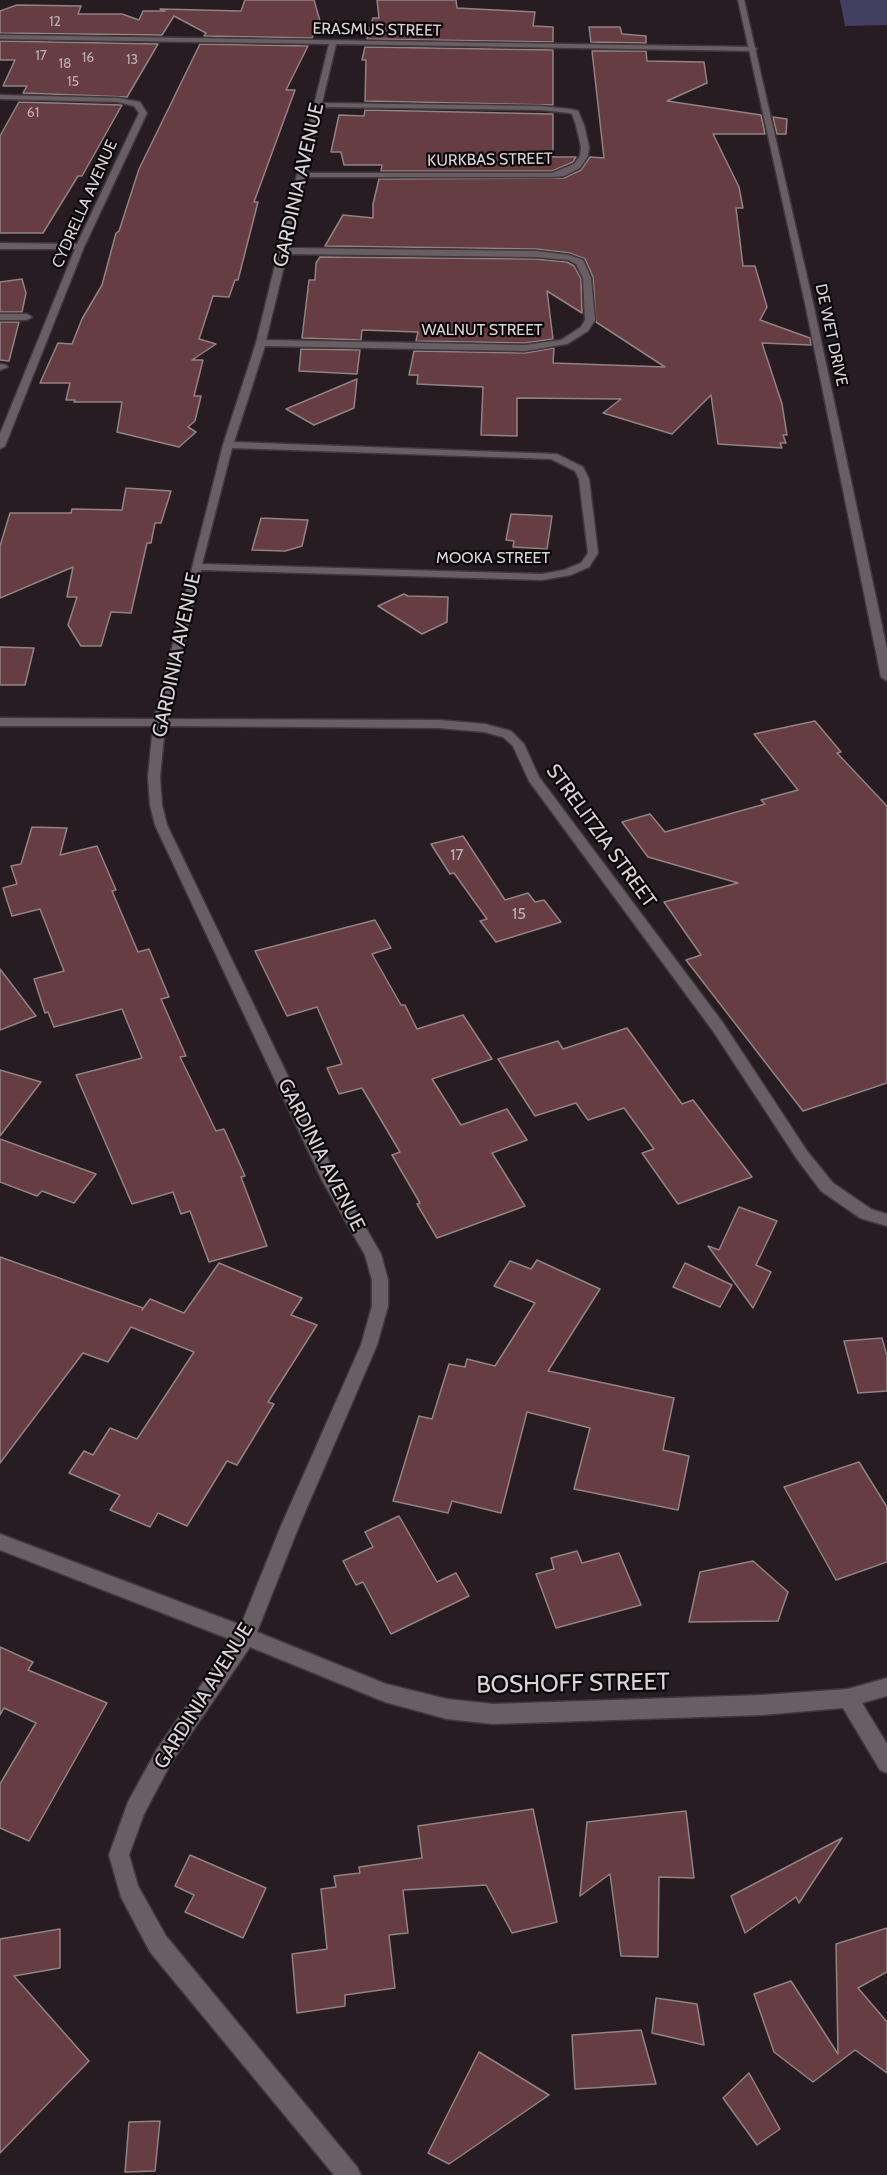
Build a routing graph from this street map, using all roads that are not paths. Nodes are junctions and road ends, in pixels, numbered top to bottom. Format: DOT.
graph roads {
  1 [pos="741,0"];
  2 [pos="0,38"];
  3 [pos="333,42"];
  4 [pos="754,49"];
  5 [pos="0,97"];
  6 [pos="318,105"];
  7 [pos="302,175"];
  8 [pos="0,246"];
  9 [pos="80,247"];
  10 [pos="284,252"];
  11 [pos="0,317"];
  12 [pos="27,317"];
  13 [pos="261,343"];
  14 [pos="228,445"];
  15 [pos="0,446"];
  16 [pos="196,567"];
  17 [pos="887,677"];
  18 [pos="0,722"];
  19 [pos="159,723"];
  20 [pos="887,1220"];
  21 [pos="0,1542"];
  22 [pos="246,1636"];
  23 [pos="887,1687"];
  24 [pos="848,1698"];
  25 [pos="887,1763"];
  26 [pos="349,2175"];
  1 -- 4 [label="street, DE WET DRIVE"];
  2 -- 3 [label="street, ERASMUS STREET"];
  3 -- 4 [label="street, ERASMUS STREET"];
  3 -- 6 [label="street, GARDINIA AVENUE"];
  4 -- 17 [label="street, DE WET DRIVE"];
  5 -- 9 [label="street, CYDRELLA AVENUE"];
  6 -- 7 [label="street, GARDINIA AVENUE"];
  6 -- 7 [label="street, KURKBAS STREET"];
  7 -- 10 [label="street, GARDINIA AVENUE"];
  8 -- 9 [label="street"];
  9 -- 15 [label="street, CYDRELLA AVENUE"];
  10 -- 13 [label="street, GARDINIA AVENUE"];
  10 -- 13 [label="street, WALNUT STREET"];
  11 -- 12 [label="street"];
  13 -- 14 [label="street, GARDINIA AVENUE"];
  14 -- 16 [label="street, GARDINIA AVENUE"];
  14 -- 16 [label="street, MOOKA STREET"];
  16 -- 19 [label="street, GARDINIA AVENUE"];
  18 -- 19 [label="street, STRELITZIA STREET"];
  19 -- 20 [label="street, STRELITZIA STREET"];
  19 -- 22 [label="street, GARDINIA AVENUE"];
  21 -- 22 [label="street, BOSHOFF STREET"];
  22 -- 24 [label="street, BOSHOFF STREET"];
  22 -- 26 [label="street, GARDINIA AVENUE"];
  23 -- 24 [label="street, BOSHOFF STREET"];
  24 -- 25 [label="street"];
}
